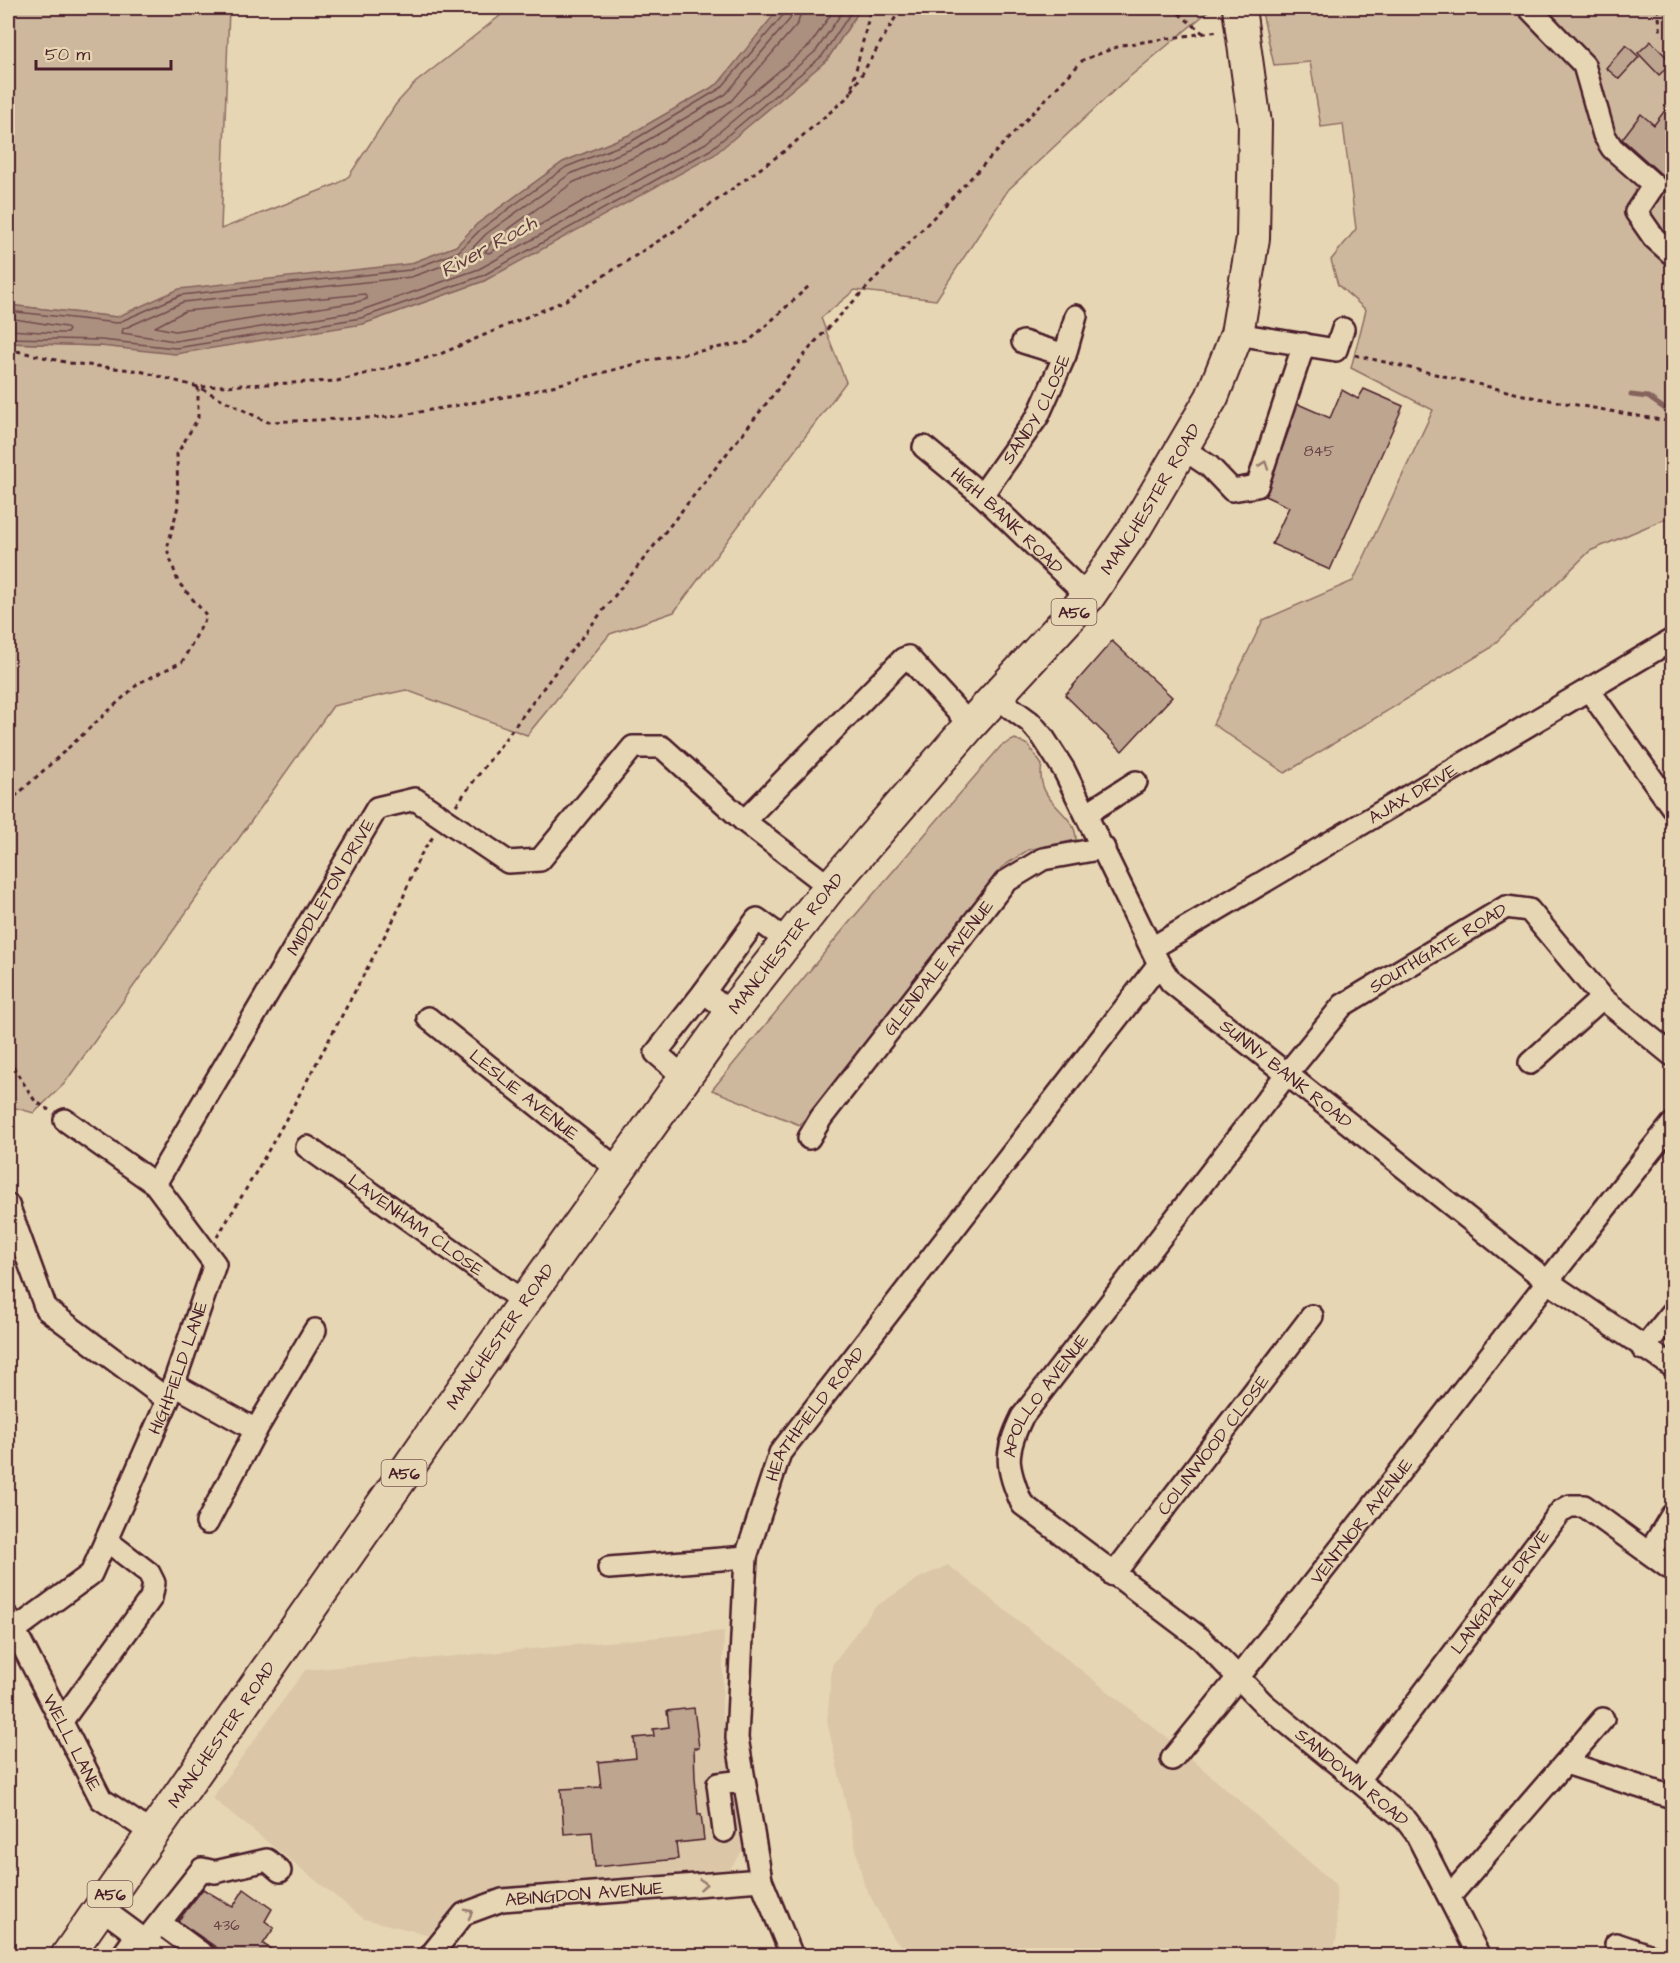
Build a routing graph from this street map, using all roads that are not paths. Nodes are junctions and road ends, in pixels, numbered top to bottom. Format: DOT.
graph roads {
  1 [pos="1529,8"];
  2 [pos="1240,17"];
  3 [pos="1672,254"];
  4 [pos="1076,316"];
  5 [pos="1343,329"];
  6 [pos="1236,334"];
  7 [pos="1023,342"];
  8 [pos="1304,344"];
  9 [pos="1065,356"];
  10 [pos="924,447"];
  11 [pos="1182,448"];
  12 [pos="982,495"];
  13 [pos="1088,597"];
  14 [pos="1672,640"];
  15 [pos="1588,690"];
  16 [pos="996,697"];
  17 [pos="970,725"];
  18 [pos="1136,782"];
  19 [pos="1672,807"];
  20 [pos="1079,811"];
  21 [pos="744,821"];
  22 [pos="1104,848"];
  23 [pos="830,887"];
  24 [pos="787,941"];
  25 [pos="1156,956"];
  26 [pos="704,992"];
  27 [pos="1602,998"];
  28 [pos="731,1012"];
  29 [pos="428,1018"];
  30 [pos="1672,1055"];
  31 [pos="1530,1063"];
  32 [pos="1286,1075"];
  33 [pos="685,1078"];
  34 [pos="66,1120"];
  35 [pos="1672,1124"];
  36 [pos="809,1138"];
  37 [pos="306,1147"];
  38 [pos="620,1171"];
  39 [pos="155,1184"];
  40 [pos="8,1205"];
  41 [pos="1547,1281"];
  42 [pos="524,1302"];
  43 [pos="1672,1313"];
  44 [pos="1312,1316"];
  45 [pos="315,1329"];
  46 [pos="1644,1349"];
  47 [pos="1672,1366"];
  48 [pos="171,1392"];
  49 [pos="256,1430"];
  50 [pos="1672,1515"];
  51 [pos="207,1523"];
  52 [pos="106,1540"];
  53 [pos="1649,1553"];
  54 [pos="746,1557"];
  55 [pos="609,1568"];
  56 [pos="1672,1570"];
  57 [pos="1113,1575"];
  58 [pos="10,1628"];
  59 [pos="1239,1678"];
  60 [pos="1603,1719"];
  61 [pos="61,1722"];
  62 [pos="1172,1759"];
  63 [pos="1566,1762"];
  64 [pos="1358,1780"];
  65 [pos="744,1781"];
  66 [pos="1672,1797"];
  67 [pos="724,1832"];
  68 [pos="152,1833"];
  69 [pos="280,1871"];
  70 [pos="761,1880"];
  71 [pos="1450,1896"];
  72 [pos="101,1908"];
  73 [pos="160,1923"];
  74 [pos="141,1938"];
  75 [pos="1616,1944"];
  76 [pos="67,1956"];
  77 [pos="122,1956"];
  78 [pos="165,1956"];
  79 [pos="205,1956"];
  80 [pos="430,1956"];
  81 [pos="792,1956"];
  82 [pos="1479,1956"];
  83 [pos="1652,1956"];
  1 -- 3 [label="street"];
  2 -- 6 [label="highway, MANCHESTER ROAD / A56"];
  4 -- 9 [label="street, SANDY CLOSE"];
  5 -- 8 [label="street"];
  6 -- 8 [label="street"];
  6 -- 11 [label="highway, MANCHESTER ROAD / A56"];
  7 -- 9 [label="street"];
  11 -- 8 [label="street, one-way"];
  9 -- 12 [label="street, SANDY CLOSE"];
  10 -- 12 [label="street, HIGH BANK ROAD"];
  11 -- 13 [label="highway, MANCHESTER ROAD / A56"];
  12 -- 13 [label="street, HIGH BANK ROAD"];
  13 -- 16 [label="highway, MANCHESTER ROAD / A56"];
  14 -- 15 [label="street, AJAX DRIVE"];
  15 -- 19 [label="street"];
  15 -- 25 [label="street, AJAX DRIVE"];
  16 -- 17 [label="highway, MANCHESTER ROAD / A56"];
  16 -- 20 [label="street, SUNNY BANK ROAD"];
  17 -- 21 [label="street"];
  17 -- 23 [label="highway, MANCHESTER ROAD / A56"];
  18 -- 20 [label="street"];
  20 -- 22 [label="street, SUNNY BANK ROAD"];
  21 -- 23 [label="street, MIDDLETON DRIVE"];
  21 -- 39 [label="street, MIDDLETON DRIVE"];
  22 -- 25 [label="street, SUNNY BANK ROAD"];
  22 -- 36 [label="street, GLENDALE AVENUE"];
  23 -- 24 [label="highway, MANCHESTER ROAD / A56"];
  24 -- 26 [label="street"];
  24 -- 28 [label="highway, MANCHESTER ROAD / A56"];
  25 -- 32 [label="street, SUNNY BANK ROAD"];
  25 -- 54 [label="street, HEATHFIELD ROAD"];
  26 -- 28 [label="street"];
  26 -- 33 [label="street"];
  27 -- 30 [label="street, SOUTHGATE ROAD"];
  27 -- 31 [label="street"];
  27 -- 32 [label="street, SOUTHGATE ROAD"];
  28 -- 33 [label="highway, MANCHESTER ROAD / A56"];
  29 -- 38 [label="street, LESLIE AVENUE"];
  32 -- 41 [label="street, SUNNY BANK ROAD"];
  32 -- 57 [label="street, APOLLO AVENUE"];
  33 -- 38 [label="highway, MANCHESTER ROAD / A56"];
  34 -- 39 [label="street"];
  35 -- 41 [label="street, VENTNOR AVENUE"];
  37 -- 42 [label="street, LAVENHAM CLOSE"];
  38 -- 42 [label="highway, MANCHESTER ROAD / A56"];
  39 -- 48 [label="street, HIGHFIELD LANE"];
  40 -- 48 [label="street"];
  41 -- 46 [label="street, SUNNY BANK ROAD"];
  41 -- 59 [label="street, VENTNOR AVENUE"];
  42 -- 68 [label="highway, MANCHESTER ROAD / A56"];
  43 -- 46 [label="street"];
  44 -- 57 [label="street, COLINWOOD CLOSE"];
  45 -- 49 [label="street"];
  46 -- 47 [label="street, SUNNY BANK ROAD"];
  48 -- 49 [label="street"];
  48 -- 52 [label="street, HIGHFIELD LANE"];
  49 -- 51 [label="street"];
  50 -- 53 [label="street"];
  52 -- 58 [label="street, HIGHFIELD LANE"];
  52 -- 61 [label="street"];
  53 -- 56 [label="street, LANGDALE DRIVE"];
  53 -- 64 [label="street, LANGDALE DRIVE"];
  54 -- 55 [label="street"];
  54 -- 65 [label="street, HEATHFIELD ROAD"];
  57 -- 59 [label="street, APOLLO AVENUE"];
  58 -- 61 [label="street, WELL LANE"];
  59 -- 62 [label="street, VENTNOR AVENUE"];
  59 -- 64 [label="street, SANDOWN ROAD"];
  60 -- 63 [label="street"];
  61 -- 68 [label="street, WELL LANE"];
  63 -- 66 [label="street"];
  63 -- 71 [label="street"];
  64 -- 71 [label="street, SANDOWN ROAD"];
  65 -- 67 [label="street"];
  65 -- 70 [label="street, HEATHFIELD ROAD"];
  68 -- 72 [label="highway, A56"];
  69 -- 73 [label="street"];
  80 -- 70 [label="street, ABINGDON AVENUE, one-way"];
  70 -- 81 [label="street, HEATHFIELD ROAD"];
  71 -- 82 [label="street, SANDOWN ROAD"];
  72 -- 74 [label="street"];
  72 -- 76 [label="highway, A56"];
  73 -- 74 [label="street"];
  73 -- 79 [label="street"];
  74 -- 77 [label="street"];
  74 -- 78 [label="street"];
  75 -- 83 [label="street"];
}
